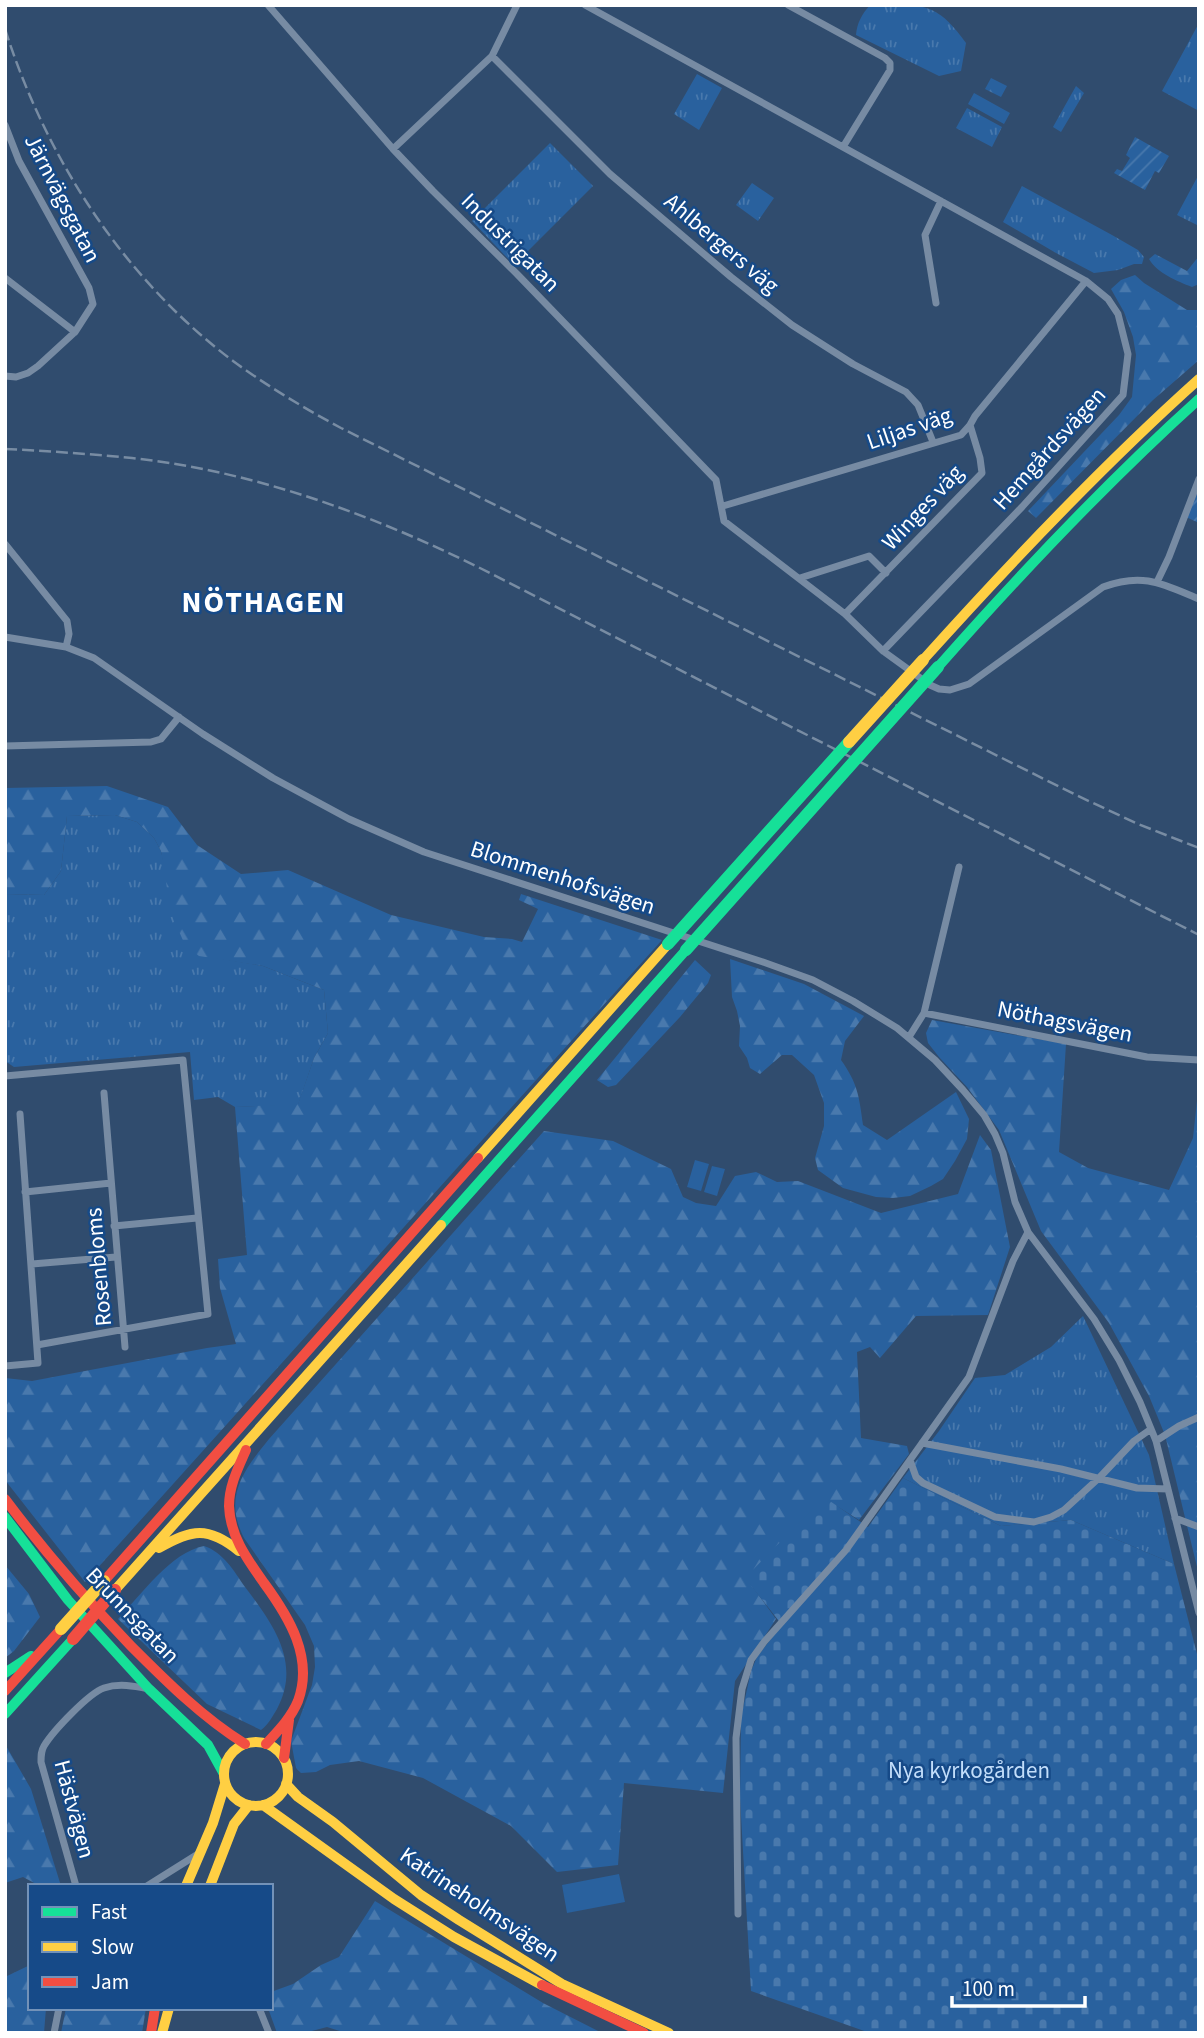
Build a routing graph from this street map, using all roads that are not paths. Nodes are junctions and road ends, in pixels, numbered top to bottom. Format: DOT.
graph roads {
  1 [pos="268,5"];
  2 [pos="517,5"];
  3 [pos="585,5"];
  4 [pos="788,5"];
  5 [pos="492,57"];
  6 [pos="5,125"];
  7 [pos="843,147"];
  8 [pos="393,149"];
  9 [pos="941,201"];
  10 [pos="5,278"];
  11 [pos="1086,281"];
  12 [pos="936,303"];
  13 [pos="75,332"];
  14 [pos="5,376"];
  15 [pos="1199,379"];
  16 [pos="1199,399"];
  17 [pos="970,425"];
  18 [pos="933,442"];
  19 [pos="1199,480"];
  20 [pos="723,506"];
  21 [pos="5,544"];
  22 [pos="887,573"];
  23 [pos="800,578"];
  24 [pos="1157,582"];
  25 [pos="1199,599"];
  26 [pos="845,614"];
  27 [pos="5,638"];
  28 [pos="66,647"];
  29 [pos="883,651"];
  30 [pos="179,717"];
  31 [pos="5,746"];
  32 [pos="959,867"];
  33 [pos="924,1013"];
  34 [pos="909,1037"];
  35 [pos="1199,1060"];
  36 [pos="5,1076"];
  37 [pos="104,1093"];
  38 [pos="20,1114"];
  39 [pos="111,1183"];
  40 [pos="25,1192"];
  41 [pos="197,1219"];
  42 [pos="114,1226"];
  43 [pos="1028,1232"];
  44 [pos="116,1257"];
  45 [pos="32,1264"];
  46 [pos="123,1329"];
  47 [pos="37,1345"];
  48 [pos="125,1348"];
  49 [pos="5,1366"];
  50 [pos="1199,1417"];
  51 [pos="1151,1429"];
  52 [pos="253,1436"];
  53 [pos="1156,1441"];
  54 [pos="922,1443"];
  55 [pos="910,1460"];
  56 [pos="1100,1478"];
  57 [pos="1168,1489"];
  58 [pos="5,1499"];
  59 [pos="5,1517"];
  60 [pos="1175,1518"];
  61 [pos="1199,1527"];
  62 [pos="146,1555"];
  63 [pos="244,1555"];
  64 [pos="1199,1613"];
  65 [pos="46,1646"];
  66 [pos="5,1673"];
  67 [pos="149,1689"];
  68 [pos="5,1692"];
  69 [pos="5,1714"];
  70 [pos="290,1716"];
  71 [pos="245,1744"];
  72 [pos="266,1744"];
  73 [pos="284,1758"];
  74 [pos="224,1778"];
  75 [pos="286,1784"];
  76 [pos="250,1805"];
  77 [pos="263,1805"];
  78 [pos="199,1853"];
  79 [pos="75,1884"];
  80 [pos="150,1884"];
  81 [pos="187,1884"];
  82 [pos="211,1884"];
  83 [pos="738,1914"];
  84 [pos="59,2010"];
  85 [pos="155,2010"];
  86 [pos="168,2010"];
  87 [pos="260,2010"];
  88 [pos="54,2033"];
  89 [pos="151,2033"];
  90 [pos="162,2033"];
  91 [pos="269,2033"];
  92 [pos="645,2033"];
  93 [pos="669,2033"];
  1 -- 8 [label="street, Industrigatan"];
  2 -- 5 [label="street"];
  3 -- 7 [label="street, Hemgårdsvägen"];
  4 -- 7 [label="street"];
  5 -- 8 [label="street"];
  5 -- 18 [label="street, Ahlbergers väg"];
  6 -- 13 [label="street, Järnvägsgatan"];
  7 -- 9 [label="street, Hemgårdsvägen"];
  8 -- 20 [label="street, Industrigatan"];
  9 -- 11 [label="street, Hemgårdsvägen"];
  9 -- 12 [label="street"];
  10 -- 13 [label="street"];
  11 -- 17 [label="street, Liljas väg"];
  11 -- 29 [label="street, Hemgårdsvägen"];
  13 -- 14 [label="street"];
  15 -- 65 [label="main road, bridge"];
  16 -- 52 [label="main road, bridge"];
  17 -- 18 [label="street, Liljas väg"];
  17 -- 22 [label="street, Winges väg"];
  18 -- 20 [label="street, Liljas väg"];
  19 -- 24 [label="street"];
  20 -- 23 [label="street"];
  21 -- 28 [label="street"];
  22 -- 23 [label="street, Winges väg"];
  22 -- 26 [label="street, Winges väg"];
  23 -- 26 [label="street"];
  24 -- 25 [label="street"];
  24 -- 29 [label="street"];
  26 -- 29 [label="street"];
  27 -- 28 [label="street, Blommenhofsvägen"];
  28 -- 30 [label="street, Blommenhofsvägen"];
  30 -- 31 [label="street"];
  30 -- 34 [label="street, Blommenhofsvägen"];
  32 -- 33 [label="street"];
  33 -- 34 [label="street"];
  33 -- 35 [label="street, Nöthagsvägen"];
  34 -- 43 [label="street, Blommenhofsvägen"];
  36 -- 41 [label="street"];
  37 -- 39 [label="street, Rosenbloms"];
  38 -- 40 [label="street"];
  39 -- 40 [label="street, Rosenbloms"];
  39 -- 42 [label="street, Rosenbloms"];
  40 -- 45 [label="street"];
  41 -- 42 [label="street"];
  41 -- 46 [label="street"];
  42 -- 44 [label="street, Rosenbloms"];
  43 -- 51 [label="street, Blommenhofsvägen"];
  43 -- 54 [label="street"];
  44 -- 45 [label="street"];
  44 -- 46 [label="street, Rosenbloms"];
  45 -- 47 [label="street"];
  46 -- 47 [label="street"];
  46 -- 48 [label="street, Rosenbloms"];
  47 -- 49 [label="street"];
  50 -- 53 [label="street"];
  51 -- 53 [label="street, Blommenhofsvägen"];
  51 -- 56 [label="street"];
  52 -- 62 [label="main road"];
  52 -- 63 [label="main road"];
  53 -- 57 [label="street, Blommenhofsvägen"];
  54 -- 55 [label="street"];
  54 -- 56 [label="street"];
  55 -- 56 [label="street"];
  55 -- 83 [label="street"];
  56 -- 57 [label="street"];
  57 -- 60 [label="street, Blommenhofsvägen"];
  58 -- 71 [label="main road, Brunnsgatan"];
  59 -- 67 [label="main road, Brunnsgatan"];
  60 -- 61 [label="street"];
  60 -- 64 [label="street, Blommenhofsvägen"];
  62 -- 63 [label="main road"];
  62 -- 69 [label="main road, bridge"];
  63 -- 70 [label="main road"];
  65 -- 66 [label="main road"];
  65 -- 68 [label="main road"];
  67 -- 74 [label="main road, Brunnsgatan"];
  67 -- 79 [label="street, Hästvägen"];
  70 -- 72 [label="main road"];
  70 -- 73 [label="main road"];
  71 -- 72 [label="main road"];
  71 -- 74 [label="main road"];
  72 -- 73 [label="main road"];
  73 -- 75 [label="main road"];
  74 -- 76 [label="main road"];
  74 -- 78 [label="main road"];
  75 -- 77 [label="main road"];
  75 -- 93 [label="main road, Katrineholmsvägen"];
  76 -- 77 [label="main road"];
  76 -- 82 [label="main road"];
  77 -- 92 [label="main road, Katrineholmsvägen"];
  78 -- 80 [label="street"];
  78 -- 81 [label="main road"];
  84 -- 88 [label="street"];
  85 -- 89 [label="main road"];
  86 -- 90 [label="main road"];
  87 -- 91 [label="street"];
}
